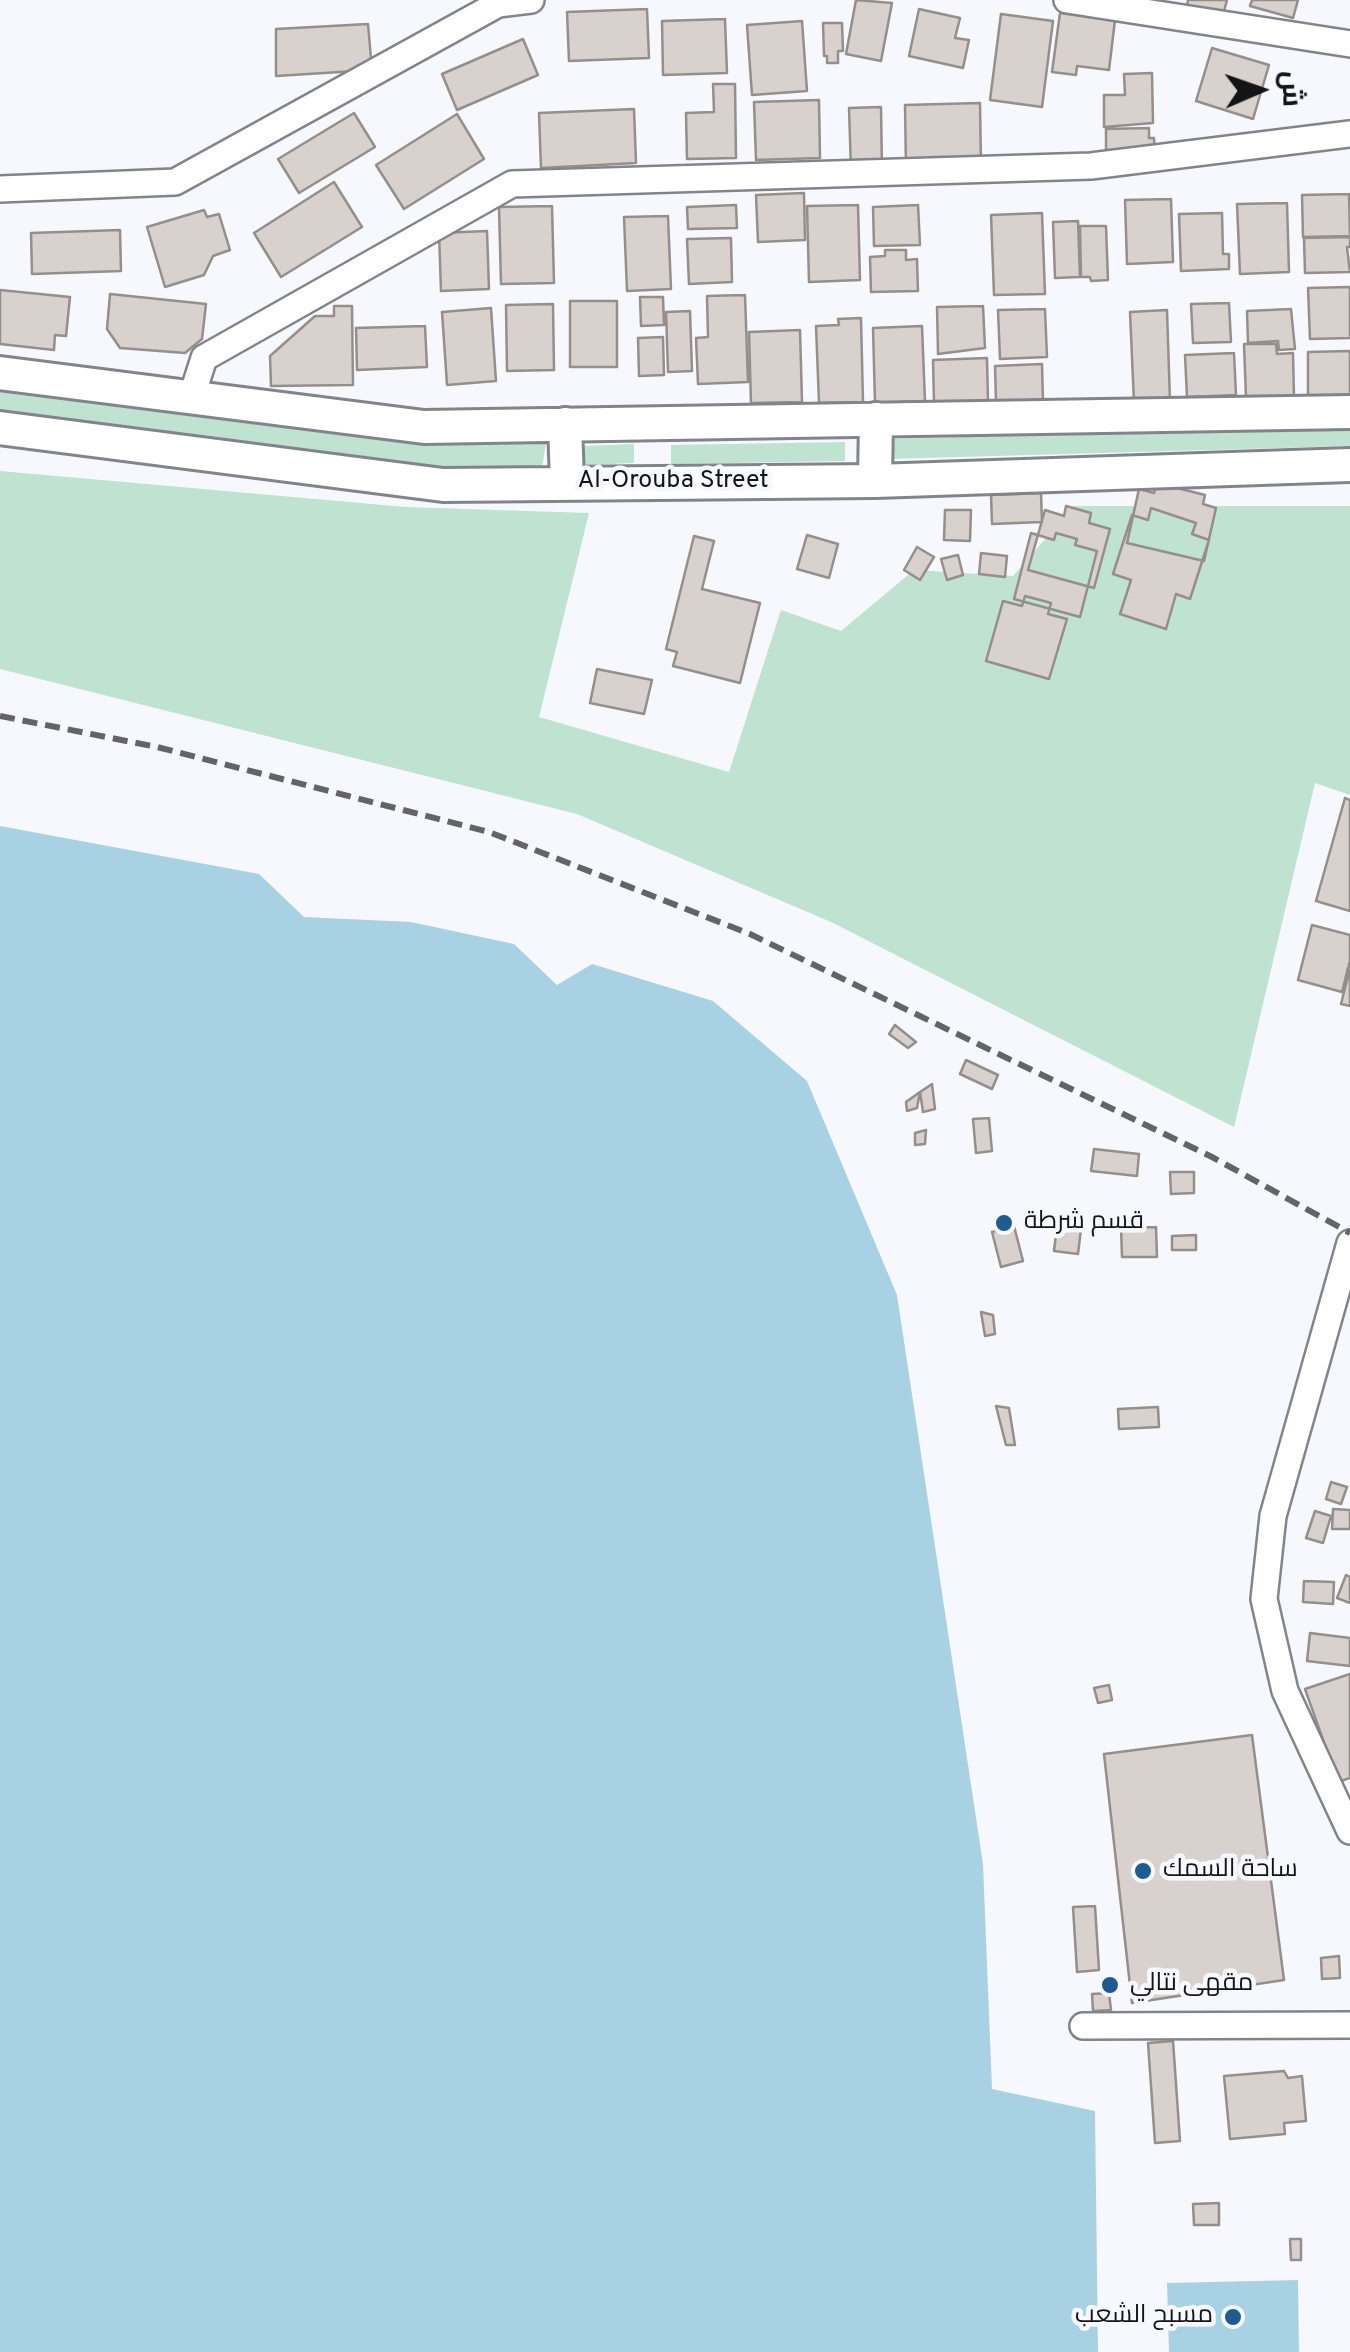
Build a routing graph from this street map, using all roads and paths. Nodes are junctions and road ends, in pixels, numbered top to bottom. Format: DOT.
graph roads {
  1 [pos="531,0"];
  2 [pos="1067,0"];
  3 [pos="1350,44"];
  4 [pos="1350,134"];
  5 [pos="0,189"];
  6 [pos="0,374"];
  7 [pos="191,400"];
  8 [pos="1350,412"];
  9 [pos="876,419"];
  10 [pos="565,424"];
  11 [pos="0,428"];
  12 [pos="1350,465"];
  13 [pos="875,481"];
  14 [pos="567,482"];
  15 [pos="1350,1243"];
  16 [pos="1350,1831"];
  17 [pos="1350,2025"];
  18 [pos="1083,2026"];
  1 -- 5 [label="street"];
  2 -- 3 [label="street"];
  4 -- 7 [label="street"];
  6 -- 7 [label="main road"];
  7 -- 10 [label="main road"];
  8 -- 9 [label="main road"];
  9 -- 10 [label="main road"];
  9 -- 13 [label="main road"];
  10 -- 14 [label="main road"];
  11 -- 14 [label="main road, Al-Orouba Street"];
  12 -- 13 [label="main road, Al-Orouba Street"];
  13 -- 14 [label="main road, Al-Orouba Street"];
  15 -- 16 [label="street"];
  17 -- 18 [label="street"];
}
